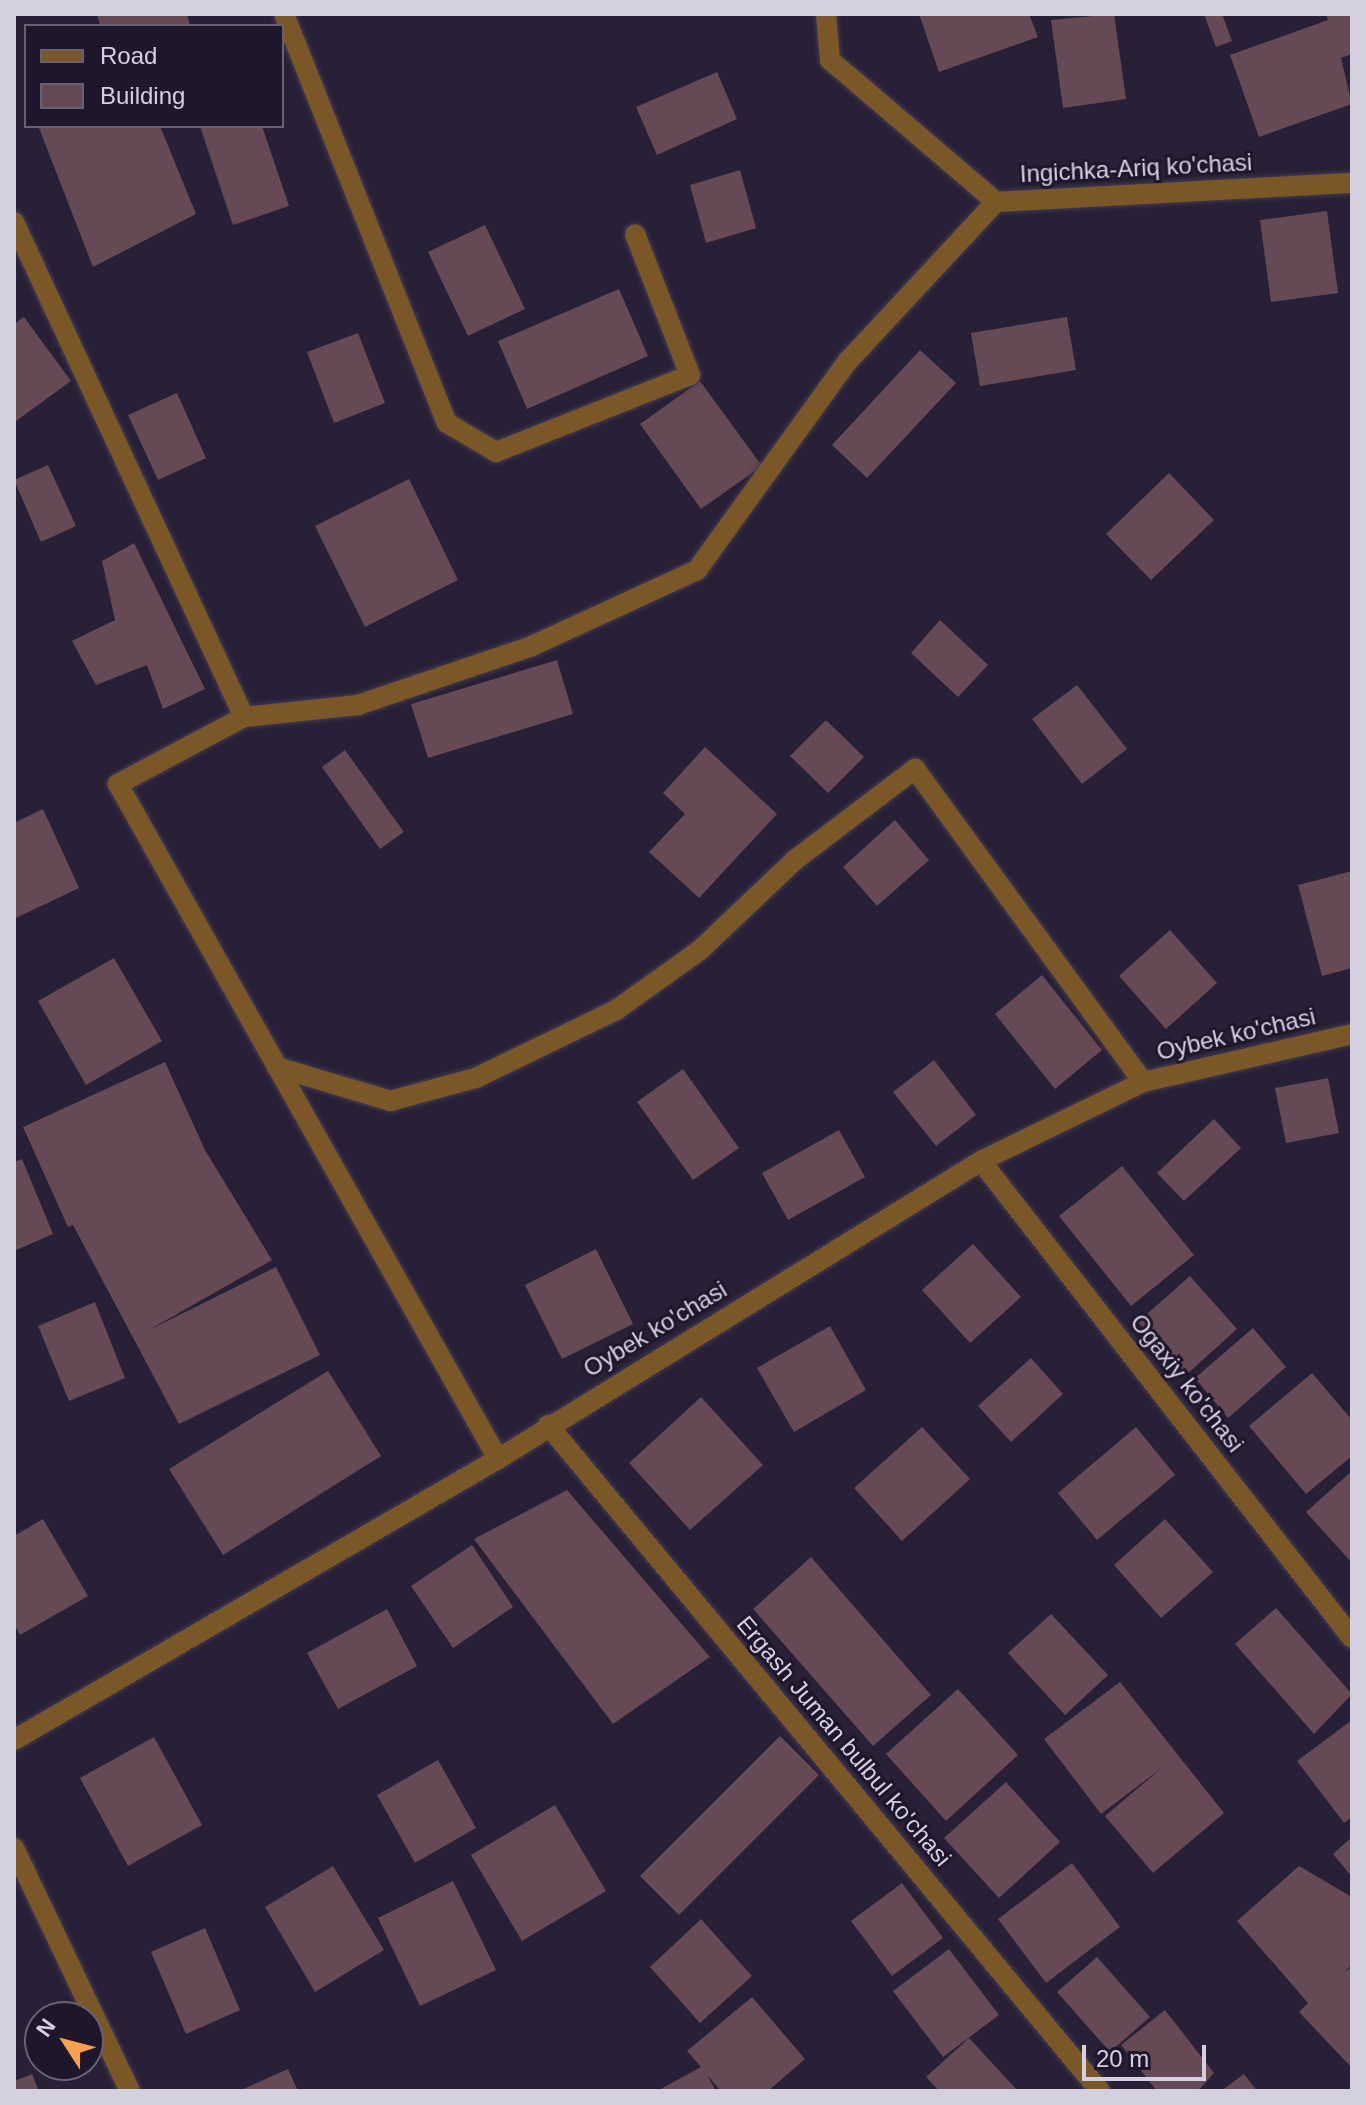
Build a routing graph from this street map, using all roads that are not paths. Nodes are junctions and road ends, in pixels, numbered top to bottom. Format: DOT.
graph roads {
  1 [pos="284,14"];
  2 [pos="826,14"];
  3 [pos="1352,183"];
  4 [pos="996,202"];
  5 [pos="14,222"];
  6 [pos="635,234"];
  7 [pos="19,250"];
  8 [pos="244,717"];
  9 [pos="1352,1034"];
  10 [pos="277,1067"];
  11 [pos="1143,1082"];
  12 [pos="981,1161"];
  13 [pos="548,1425"];
  14 [pos="498,1459"];
  15 [pos="1352,1638"];
  16 [pos="14,1740"];
  17 [pos="14,1848"];
  18 [pos="130,2091"];
  19 [pos="1100,2091"];
  1 -- 6 [label="street"];
  2 -- 4 [label="street, Ingichka-Ariq ko'chasi"];
  3 -- 4 [label="street, Ingichka-Ariq ko'chasi"];
  4 -- 8 [label="street"];
  5 -- 7 [label="street"];
  7 -- 8 [label="street"];
  8 -- 10 [label="street"];
  9 -- 11 [label="street, Oybek ko'chasi"];
  10 -- 11 [label="street"];
  10 -- 14 [label="street"];
  11 -- 12 [label="street, Oybek ko'chasi"];
  12 -- 13 [label="street, Oybek ko'chasi"];
  12 -- 15 [label="street, Ogaxiy ko'chasi"];
  13 -- 14 [label="street, Oybek ko'chasi"];
  13 -- 19 [label="street, Ergash Juman bulbul ko'chasi"];
  14 -- 16 [label="street, Oybek ko'chasi"];
  17 -- 18 [label="street"];
}
